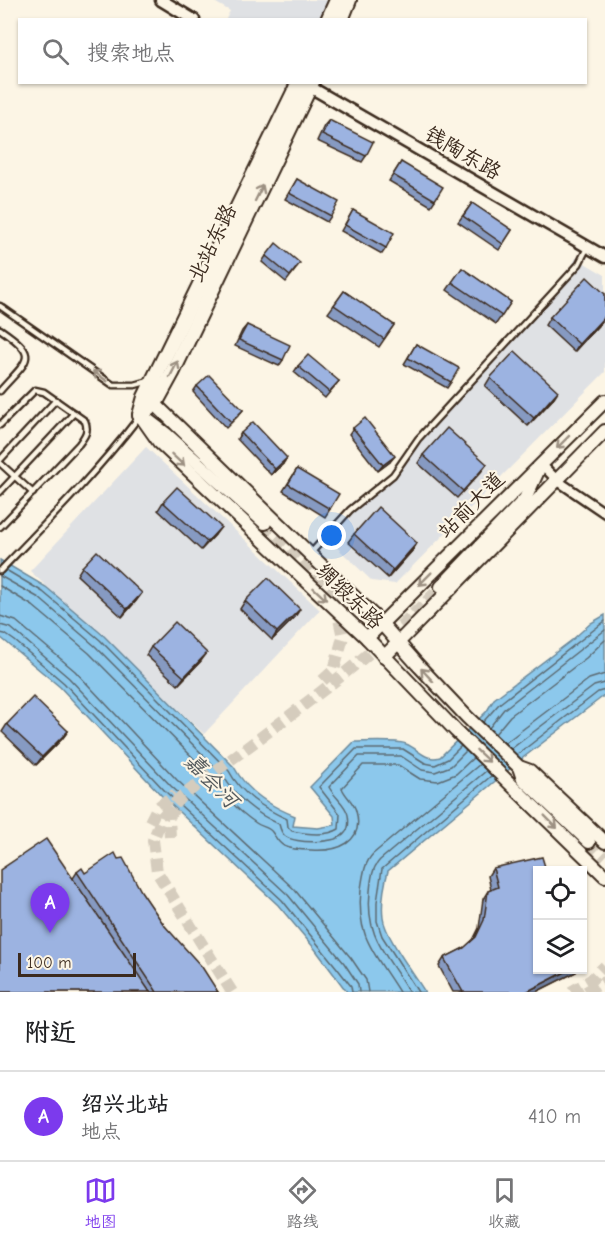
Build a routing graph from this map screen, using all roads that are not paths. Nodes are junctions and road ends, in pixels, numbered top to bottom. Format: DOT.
graph roads {
  1 [pos="161,0"];
  2 [pos="337,0"];
  3 [pos="349,0"];
  4 [pos="191,18"];
  5 [pos="329,18"];
  6 [pos="341,18"];
  7 [pos="306,84"];
  8 [pos="587,247"];
  9 [pos="605,257"];
  10 [pos="0,306"];
  11 [pos="0,329"];
  12 [pos="155,379"];
  13 [pos="0,390"];
  14 [pos="56,400"];
  15 [pos="605,400"];
  16 [pos="155,404"];
  17 [pos="74,413"];
  18 [pos="140,415"];
  19 [pos="0,425"];
  20 [pos="605,431"];
  21 [pos="0,462"];
  22 [pos="541,464"];
  23 [pos="14,477"];
  24 [pos="558,481"];
  25 [pos="0,492"];
  26 [pos="33,494"];
  27 [pos="605,513"];
  28 [pos="265,523"];
  29 [pos="0,528"];
  30 [pos="310,554"];
  31 [pos="0,571"];
  32 [pos="441,587"];
  33 [pos="381,623"];
  34 [pos="367,638"];
  35 [pos="398,643"];
  36 [pos="384,657"];
  37 [pos="519,768"];
  38 [pos="589,842"];
  39 [pos="605,842"];
  40 [pos="605,876"];
  1 -- 4 [label="street"];
  2 -- 5 [label="main road"];
  3 -- 6 [label="main road"];
  7 -- 8 [label="street, 钱陶东路"];
  7 -- 12 [label="main road, 北站东路"];
  16 -- 7 [label="main road, 北站东路, one-way"];
  8 -- 9 [label="street, 钱陶东路"];
  8 -- 30 [label="lane"];
  12 -- 10 [label="lane, one-way"];
  11 -- 13 [label="lane"];
  12 -- 18 [label="main road, 北站东路"];
  14 -- 17 [label="lane"];
  14 -- 19 [label="lane"];
  14 -- 21 [label="lane"];
  15 -- 22 [label="main road, 站前大道, one-way"];
  16 -- 18 [label="main road, 北站东路"];
  16 -- 30 [label="main road, 绸缎东路"];
  17 -- 23 [label="lane"];
  17 -- 26 [label="lane"];
  18 -- 28 [label="main road"];
  18 -- 31 [label="lane, 北站东路"];
  18 -- 34 [label="main road, 绸缎东路, one-way"];
  20 -- 24 [label="main road"];
  21 -- 23 [label="lane"];
  22 -- 24 [label="street"];
  22 -- 32 [label="main road"];
  22 -- 33 [label="main road, 站前大道, one-way"];
  23 -- 25 [label="lane"];
  23 -- 26 [label="lane"];
  24 -- 27 [label="street"];
  24 -- 35 [label="main road"];
  26 -- 29 [label="lane"];
  30 -- 33 [label="main road, 绸缎东路"];
  33 -- 34 [label="main road, 站前大道"];
  33 -- 35 [label="main road, 绸缎东路"];
  34 -- 36 [label="main road, 绸缎东路"];
  35 -- 36 [label="main road"];
  37 -- 35 [label="main road, 绸缎东路, one-way"];
  36 -- 40 [label="main road, 绸缎东路, one-way"];
  37 -- 38 [label="main road"];
  37 -- 39 [label="main road"];
}
